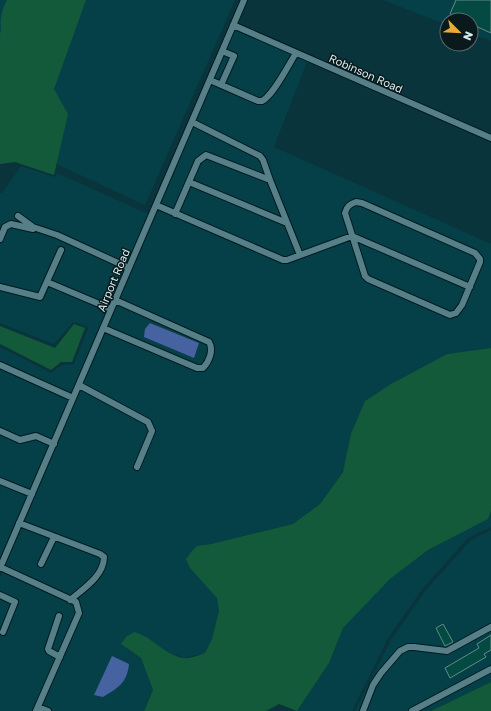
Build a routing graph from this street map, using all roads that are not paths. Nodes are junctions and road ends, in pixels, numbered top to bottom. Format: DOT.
graph roads {
  1 [pos="244,0"];
  2 [pos="233,25"];
  3 [pos="222,51"];
  4 [pos="296,53"];
  5 [pos="210,80"];
  6 [pos="221,85"];
  7 [pos="192,122"];
  8 [pos="491,138"];
  9 [pos="270,180"];
  10 [pos="189,182"];
  11 [pos="156,205"];
  12 [pos="175,214"];
  13 [pos="18,216"];
  14 [pos="287,223"];
  15 [pos="38,229"];
  16 [pos="352,236"];
  17 [pos="0,239"];
  18 [pos="61,250"];
  19 [pos="300,255"];
  20 [pos="129,268"];
  21 [pos="47,282"];
  22 [pos="0,287"];
  23 [pos="470,287"];
  24 [pos="115,300"];
  25 [pos="111,309"];
  26 [pos="103,328"];
  27 [pos="0,365"];
  28 [pos="79,386"];
  29 [pos="74,398"];
  30 [pos="0,431"];
  31 [pos="54,444"];
  32 [pos="137,467"];
  33 [pos="0,480"];
  34 [pos="32,494"];
  35 [pos="19,523"];
  36 [pos="54,537"];
  37 [pos="41,564"];
  38 [pos="0,567"];
  39 [pos="0,595"];
  40 [pos="70,600"];
  41 [pos="59,616"];
  42 [pos="491,627"];
  43 [pos="3,632"];
  44 [pos="60,657"];
  45 [pos="491,669"];
  46 [pos="37,709"];
  47 [pos="48,711"];
  48 [pos="363,711"];
  49 [pos="412,711"];
  1 -- 2 [label="street, Airport Road"];
  2 -- 3 [label="street, Airport Road"];
  2 -- 4 [label="street, Robinson Road"];
  3 -- 5 [label="street, Airport Road"];
  3 -- 6 [label="street"];
  4 -- 6 [label="street"];
  4 -- 8 [label="street, Robinson Road"];
  5 -- 6 [label="street"];
  5 -- 7 [label="street, Airport Road"];
  7 -- 9 [label="street"];
  7 -- 11 [label="street, Airport Road"];
  9 -- 10 [label="street"];
  9 -- 14 [label="street"];
  10 -- 12 [label="street"];
  10 -- 14 [label="street"];
  11 -- 12 [label="street"];
  11 -- 20 [label="street, Airport Road"];
  12 -- 19 [label="street"];
  13 -- 15 [label="street"];
  14 -- 19 [label="street"];
  15 -- 17 [label="street"];
  15 -- 20 [label="street"];
  16 -- 19 [label="street"];
  16 -- 23 [label="street"];
  16 -- 23 [label="street"];
  16 -- 23 [label="street"];
  18 -- 21 [label="street"];
  20 -- 24 [label="street, Airport Road"];
  21 -- 22 [label="street"];
  21 -- 25 [label="street"];
  24 -- 25 [label="street, Airport Road"];
  24 -- 26 [label="street"];
  25 -- 26 [label="street, Airport Road"];
  26 -- 28 [label="street, Airport Road"];
  27 -- 29 [label="street"];
  28 -- 29 [label="street, Airport Road"];
  28 -- 32 [label="street"];
  29 -- 31 [label="street, Airport Road"];
  30 -- 31 [label="street"];
  31 -- 34 [label="street, Airport Road"];
  33 -- 34 [label="street"];
  34 -- 35 [label="street, Airport Road"];
  35 -- 36 [label="street"];
  35 -- 38 [label="street, Airport Road"];
  36 -- 37 [label="street"];
  36 -- 40 [label="street"];
  38 -- 40 [label="street"];
  39 -- 43 [label="street"];
  40 -- 44 [label="street"];
  41 -- 44 [label="street"];
  42 -- 48 [label="street"];
  44 -- 46 [label="street"];
  45 -- 49 [label="street"];
  46 -- 47 [label="street"];
}
